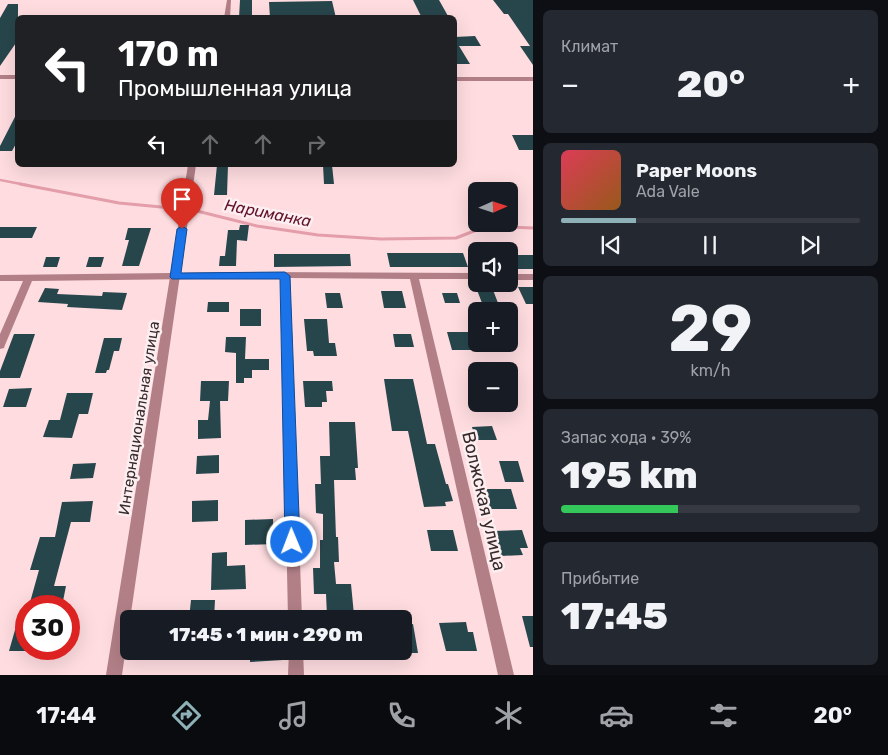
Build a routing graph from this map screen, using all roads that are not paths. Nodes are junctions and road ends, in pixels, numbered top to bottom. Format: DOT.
graph roads {
  1 [pos="228,0"];
  2 [pos="227,15"];
  3 [pos="0,77"];
  4 [pos="15,77"];
  5 [pos="457,79"];
  6 [pos="533,79"];
  7 [pos="192,167"];
  8 [pos="285,276"];
  9 [pos="414,276"];
  10 [pos="468,276"];
  11 [pos="176,277"];
  12 [pos="518,277"];
  13 [pos="533,277"];
  14 [pos="0,278"];
  15 [pos="29,278"];
  16 [pos="0,345"];
  17 [pos="295,610"];
  18 [pos="296,660"];
  19 [pos="114,675"];
  20 [pos="296,675"];
  21 [pos="506,675"];
  1 -- 2 [label="street"];
  3 -- 4 [label="street"];
  5 -- 6 [label="street"];
  7 -- 11 [label="street, Интернациональная улица"];
  8 -- 9 [label="street"];
  8 -- 11 [label="street"];
  8 -- 17 [label="street"];
  9 -- 10 [label="street"];
  9 -- 21 [label="street, Волжская улица"];
  11 -- 15 [label="street"];
  11 -- 19 [label="street, Интернациональная улица"];
  12 -- 13 [label="street"];
  14 -- 15 [label="street"];
  15 -- 16 [label="street"];
  18 -- 20 [label="street"];
}
